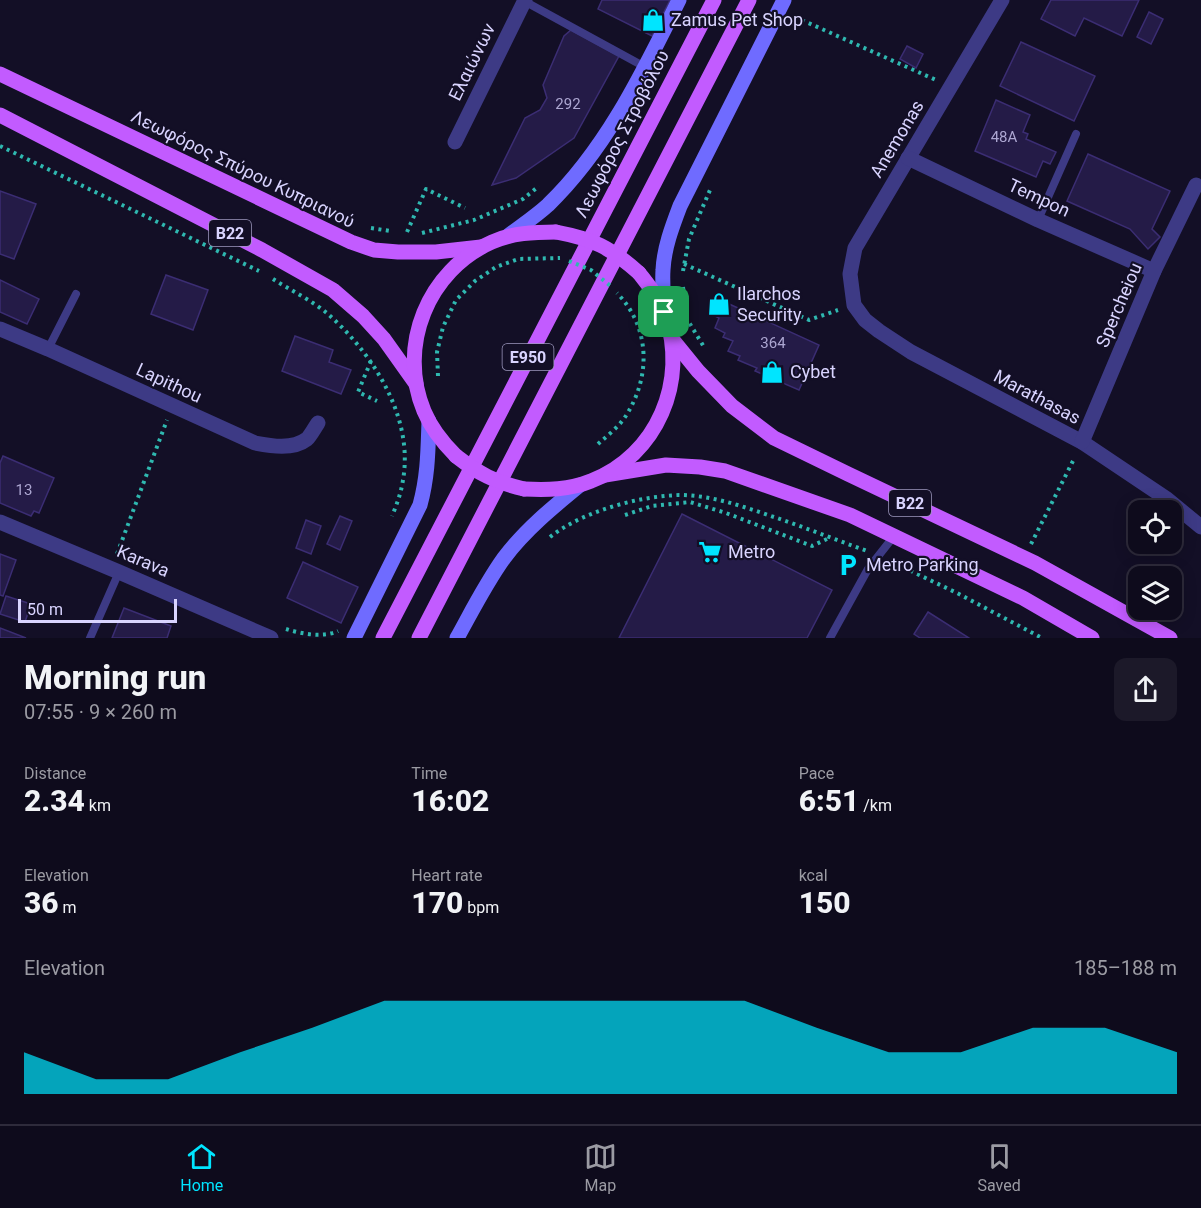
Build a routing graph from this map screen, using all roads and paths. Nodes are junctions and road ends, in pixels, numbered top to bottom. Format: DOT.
graph roads {
  1 [pos="524,0"];
  2 [pos="679,0"];
  3 [pos="714,0"];
  4 [pos="749,0"];
  5 [pos="1002,0"];
  6 [pos="781,5"];
  7 [pos="645,67"];
  8 [pos="0,74"];
  9 [pos="950,86"];
  10 [pos="0,115"];
  11 [pos="1076,134"];
  12 [pos="455,142"];
  13 [pos="0,146"];
  14 [pos="908,158"];
  15 [pos="546,180"];
  16 [pos="1196,185"];
  17 [pos="711,188"];
  18 [pos="465,208"];
  19 [pos="1038,220"];
  20 [pos="362,227"];
  21 [pos="407,232"];
  22 [pos="508,236"];
  23 [pos="480,248"];
  24 [pos="684,264"];
  25 [pos="1154,272"];
  26 [pos="75,294"];
  27 [pos="854,305"];
  28 [pos="664,312"];
  29 [pos="0,329"];
  30 [pos="672,339"];
  31 [pos="48,349"];
  32 [pos="709,356"];
  33 [pos="371,361"];
  34 [pos="438,376"];
  35 [pos="416,384"];
  36 [pos="376,401"];
  37 [pos="172,406"];
  38 [pos="429,421"];
  39 [pos="318,423"];
  40 [pos="1082,442"];
  41 [pos="598,444"];
  42 [pos="605,475"];
  43 [pos="580,485"];
  44 [pos="625,515"];
  45 [pos="0,522"];
  46 [pos="389,524"];
  47 [pos="1201,527"];
  48 [pos="894,536"];
  49 [pos="830,537"];
  50 [pos="544,542"];
  51 [pos="879,556"];
  52 [pos="1024,558"];
  53 [pos="115,570"];
  54 [pos="341,626"];
  55 [pos="256,632"];
  56 [pos="458,637"];
  57 [pos="90,638"];
  58 [pos="271,638"];
  59 [pos="354,638"];
  60 [pos="382,638"];
  61 [pos="419,638"];
  62 [pos="830,638"];
  63 [pos="1042,638"];
  64 [pos="1092,638"];
  65 [pos="1170,638"];
  1 -- 7 [label="lane"];
  1 -- 12 [label="street, Ελαιώνων"];
  2 -- 7 [label="main road"];
  3 -- 60 [label="main road, Λεωφόρος Στροβόλου / E950"];
  4 -- 61 [label="main road, E950"];
  5 -- 9 [label="street, Anemonas"];
  6 -- 9 [label="path"];
  6 -- 28 [label="main road"];
  7 -- 22 [label="main road"];
  8 -- 23 [label="main road, Λεωφόρος Σπύρου Κυπριανού / B22"];
  9 -- 14 [label="street, Anemonas"];
  10 -- 35 [label="main road, B22"];
  11 -- 19 [label="lane"];
  13 -- 33 [label="path"];
  14 -- 19 [label="street, Tempon"];
  14 -- 27 [label="street, Anemonas"];
  15 -- 21 [label="path"];
  16 -- 25 [label="street, Spercheiou"];
  17 -- 24 [label="path"];
  18 -- 21 [label="path"];
  19 -- 25 [label="street, Tempon"];
  20 -- 21 [label="path"];
  22 -- 23 [label="main road"];
  22 -- 28 [label="main road, bridge"];
  23 -- 35 [label="main road"];
  24 -- 27 [label="path"];
  24 -- 32 [label="path"];
  25 -- 40 [label="street, Spercheiou"];
  26 -- 31 [label="lane"];
  27 -- 40 [label="street, Marathasas"];
  28 -- 30 [label="main road"];
  29 -- 31 [label="street, Lapithou"];
  30 -- 42 [label="main road"];
  30 -- 52 [label="main road, B22"];
  31 -- 37 [label="street, Lapithou"];
  33 -- 36 [label="path"];
  33 -- 46 [label="path"];
  34 -- 41 [label="path, bridge"];
  35 -- 38 [label="main road"];
  37 -- 39 [label="street, Lapithou"];
  37 -- 53 [label="path"];
  38 -- 43 [label="main road, bridge"];
  38 -- 59 [label="main road"];
  40 -- 47 [label="street, Marathasas"];
  40 -- 52 [label="path"];
  42 -- 43 [label="main road"];
  42 -- 48 [label="main road, B22"];
  43 -- 56 [label="main road"];
  44 -- 49 [label="path"];
  45 -- 53 [label="street, Karava"];
  48 -- 51 [label="lane"];
  48 -- 64 [label="main road, B22"];
  49 -- 50 [label="path"];
  49 -- 51 [label="path"];
  51 -- 62 [label="lane"];
  51 -- 63 [label="path"];
  52 -- 65 [label="main road, B22"];
  53 -- 55 [label="street, Karava"];
  53 -- 57 [label="lane"];
  54 -- 55 [label="path"];
  55 -- 58 [label="street, Karava"];
}
